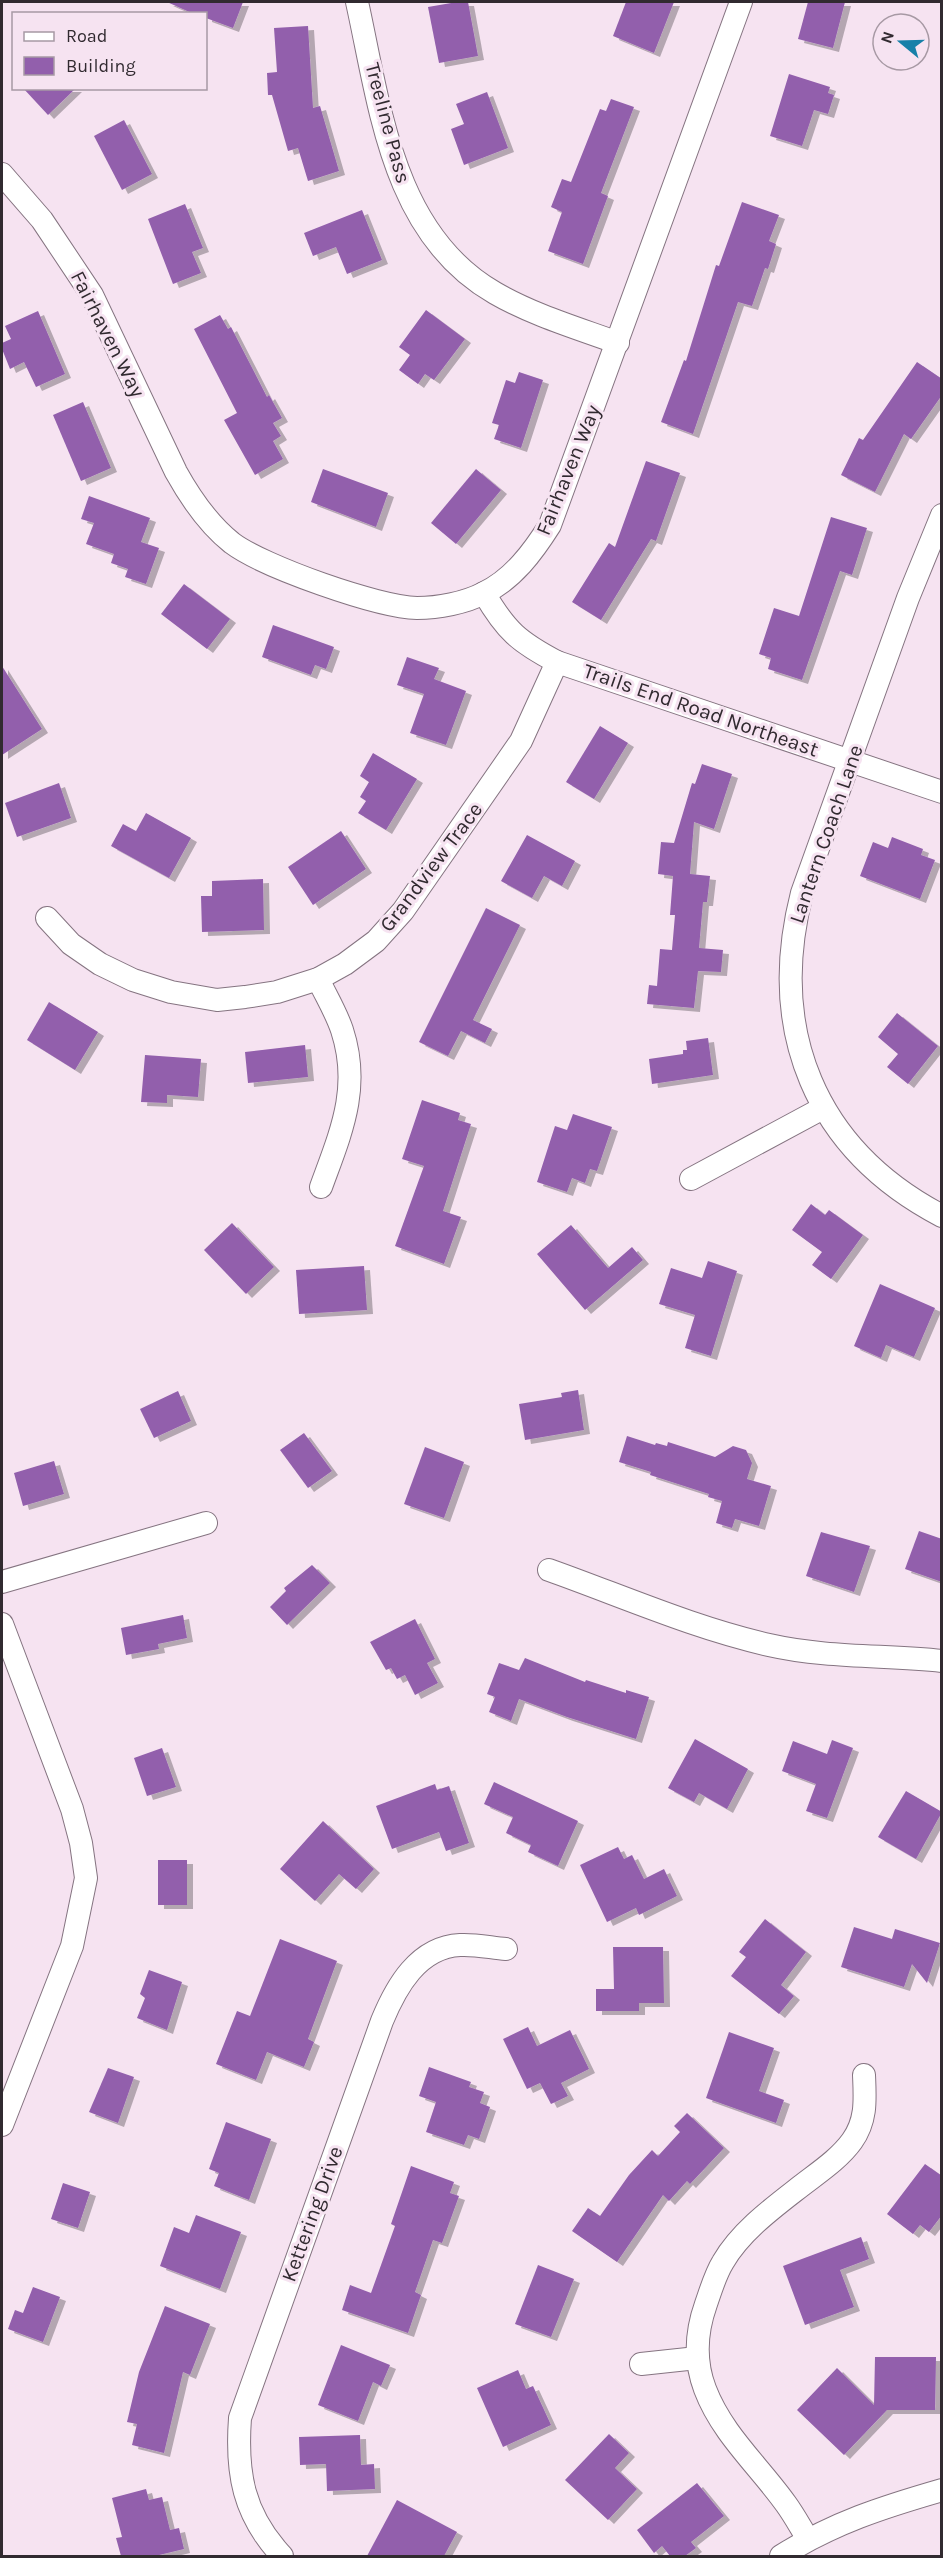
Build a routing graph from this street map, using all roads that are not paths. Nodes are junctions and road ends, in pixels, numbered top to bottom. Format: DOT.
graph roads {
  1 [pos="357,2"];
  2 [pos="741,2"];
  3 [pos="2,174"];
  4 [pos="618,343"];
  5 [pos="942,515"];
  6 [pos="484,593"];
  7 [pos="558,662"];
  8 [pos="849,761"];
  9 [pos="942,792"];
  10 [pos="47,918"];
  11 [pos="318,979"];
  12 [pos="823,1108"];
  13 [pos="691,1179"];
  14 [pos="321,1187"];
  15 [pos="942,1216"];
  16 [pos="206,1522"];
  17 [pos="549,1570"];
  18 [pos="2,1582"];
  19 [pos="2,1624"];
  20 [pos="942,1660"];
  21 [pos="506,1949"];
  22 [pos="864,2075"];
  23 [pos="2,2126"];
  24 [pos="697,2358"];
  25 [pos="641,2364"];
  26 [pos="942,2490"];
  27 [pos="808,2539"];
  28 [pos="282,2556"];
  29 [pos="782,2556"];
  1 -- 4 [label="street, Treeline Pass"];
  2 -- 4 [label="street, Fairhaven Way"];
  3 -- 6 [label="street, Fairhaven Way"];
  4 -- 6 [label="street, Fairhaven Way"];
  5 -- 8 [label="street, Lantern Coach Lane"];
  6 -- 7 [label="street, Trails End Road Northeast"];
  7 -- 8 [label="street, Trails End Road Northeast"];
  7 -- 11 [label="street, Grandview Trace"];
  8 -- 9 [label="street, Trails End Road Northeast"];
  8 -- 12 [label="street, Lantern Coach Lane"];
  10 -- 11 [label="street, Grandview Trace"];
  11 -- 14 [label="street"];
  12 -- 13 [label="street"];
  12 -- 15 [label="street, Lantern Coach Lane"];
  16 -- 18 [label="street"];
  17 -- 20 [label="street"];
  19 -- 23 [label="street"];
  21 -- 28 [label="street, Kettering Drive"];
  22 -- 24 [label="street"];
  24 -- 25 [label="street"];
  24 -- 27 [label="street"];
  26 -- 27 [label="street"];
  27 -- 29 [label="street"];
}
